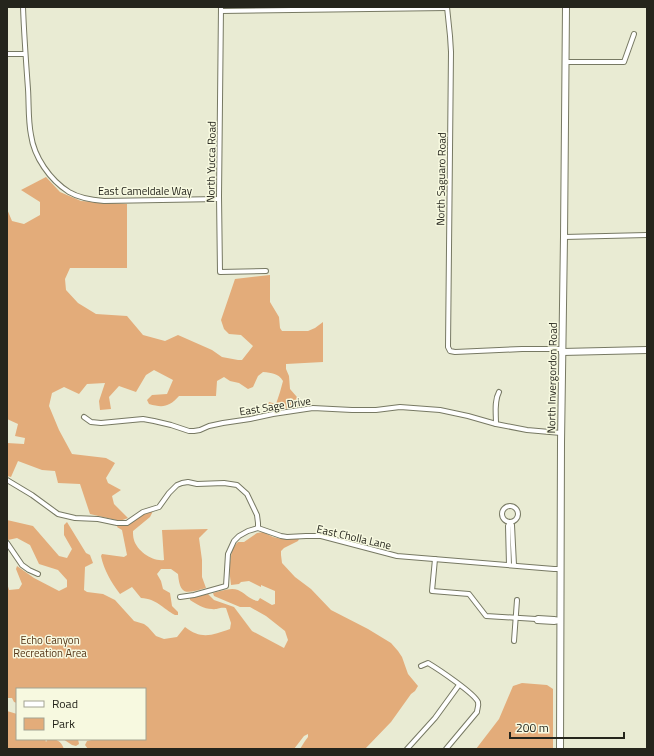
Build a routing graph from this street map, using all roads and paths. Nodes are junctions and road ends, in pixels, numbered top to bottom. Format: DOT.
graph roads {
  1 [pos="23,7"];
  2 [pos="566,7"];
  3 [pos="447,8"];
  4 [pos="221,9"];
  5 [pos="634,34"];
  6 [pos="7,54"];
  7 [pos="25,54"];
  8 [pos="565,62"];
  9 [pos="219,199"];
  10 [pos="647,236"];
  11 [pos="564,237"];
  12 [pos="266,271"];
  13 [pos="647,350"];
  14 [pos="562,351"];
  15 [pos="499,392"];
  16 [pos="84,417"];
  17 [pos="496,424"];
  18 [pos="561,433"];
  19 [pos="7,480"];
  20 [pos="510,522"];
  21 [pos="258,528"];
  22 [pos="7,543"];
  23 [pos="435,559"];
  24 [pos="512,565"];
  25 [pos="560,568"];
  26 [pos="38,574"];
  27 [pos="180,597"];
  28 [pos="517,600"];
  29 [pos="516,618"];
  30 [pos="560,620"];
  31 [pos="514,641"];
  32 [pos="421,666"];
  33 [pos="459,684"];
  34 [pos="407,749"];
  35 [pos="446,749"];
  36 [pos="560,749"];
  1 -- 7 [label="street, East Cameldale Way"];
  2 -- 8 [label="street, North Invergordon Road"];
  3 -- 4 [label="street"];
  3 -- 14 [label="street, North Saguaro Road"];
  4 -- 9 [label="street, North Yucca Road"];
  5 -- 8 [label="street"];
  6 -- 7 [label="street"];
  7 -- 9 [label="street, East Cameldale Way"];
  8 -- 11 [label="street, North Invergordon Road"];
  9 -- 12 [label="street, North Yucca Road"];
  10 -- 11 [label="street"];
  11 -- 14 [label="street, North Invergordon Road"];
  13 -- 14 [label="street"];
  14 -- 18 [label="street, North Invergordon Road"];
  15 -- 17 [label="street"];
  16 -- 17 [label="street, East Sage Drive"];
  17 -- 18 [label="street, East Sage Drive"];
  18 -- 25 [label="street, North Invergordon Road"];
  19 -- 21 [label="street"];
  20 -- 24 [label="street"];
  21 -- 23 [label="street, East Cholla Lane"];
  21 -- 27 [label="street"];
  22 -- 26 [label="street"];
  23 -- 24 [label="street, East Cholla Lane"];
  23 -- 29 [label="street"];
  24 -- 25 [label="street, East Cholla Lane"];
  25 -- 30 [label="street, North Invergordon Road"];
  28 -- 29 [label="street"];
  29 -- 30 [label="street"];
  29 -- 31 [label="street"];
  30 -- 36 [label="street, North Invergordon Road"];
  32 -- 33 [label="street"];
  33 -- 34 [label="street"];
  33 -- 35 [label="street"];
}
